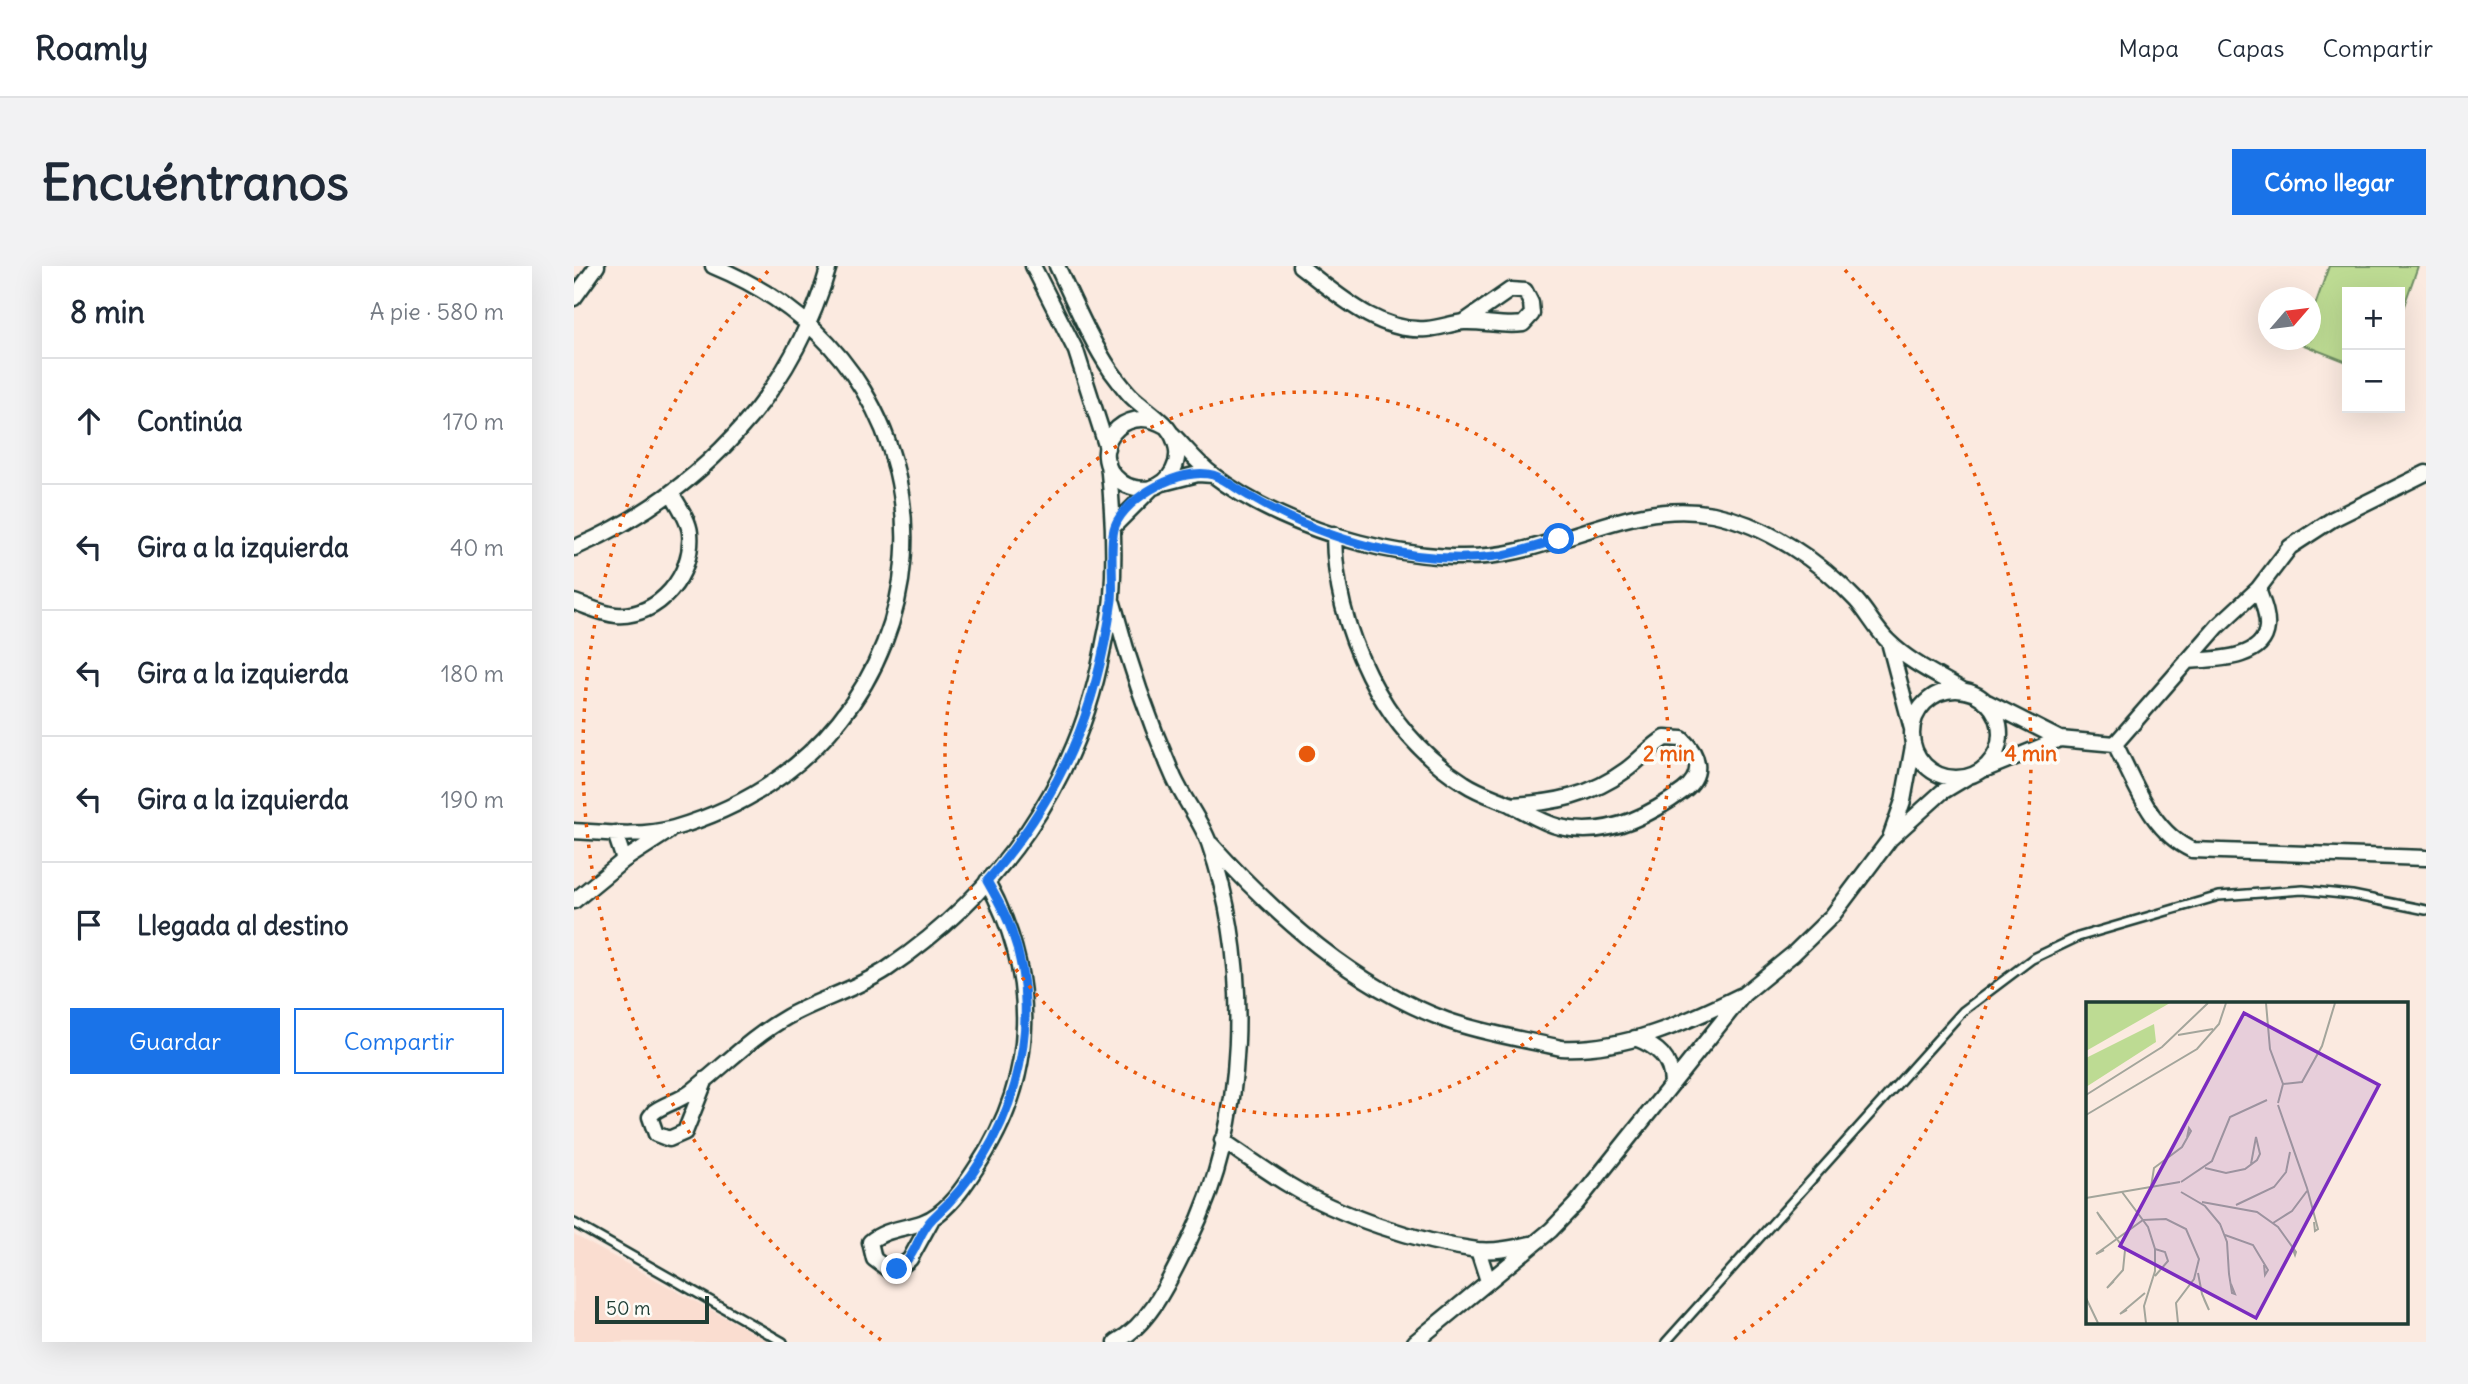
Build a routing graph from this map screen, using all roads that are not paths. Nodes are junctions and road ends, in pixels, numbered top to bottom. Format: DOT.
graph roads {
  1 [pos="597,266"];
  2 [pos="713,266"];
  3 [pos="830,266"];
  4 [pos="1033,266"];
  5 [pos="1057,266"];
  6 [pos="1300,266"];
  7 [pos="574,298"];
  8 [pos="1464,322"];
  9 [pos="810,323"];
  10 [pos="1169,430"];
  11 [pos="1107,456"];
  12 [pos="2426,472"];
  13 [pos="1213,475"];
  14 [pos="1157,485"];
  15 [pos="672,494"];
  16 [pos="1114,526"];
  17 [pos="1334,534"];
  18 [pos="574,548"];
  19 [pos="2258,589"];
  20 [pos="1112,598"];
  21 [pos="574,602"];
  22 [pos="1889,642"];
  23 [pos="1127,658"];
  24 [pos="1101,660"];
  25 [pos="2187,661"];
  26 [pos="1964,691"];
  27 [pos="1983,700"];
  28 [pos="1913,738"];
  29 [pos="2060,739"];
  30 [pos="2115,744"];
  31 [pos="1972,774"];
  32 [pos="1511,805"];
  33 [pos="673,828"];
  34 [pos="574,831"];
  35 [pos="615,833"];
  36 [pos="1890,839"];
  37 [pos="1208,840"];
  38 [pos="2426,858"];
  39 [pos="624,860"];
  40 [pos="987,881"];
  41 [pos="1247,882"];
  42 [pos="1222,894"];
  43 [pos="574,901"];
  44 [pos="2426,910"];
  45 [pos="1744,994"];
  46 [pos="1635,1038"];
  47 [pos="706,1079"];
  48 [pos="1672,1083"];
  49 [pos="1222,1140"];
  50 [pos="932,1219"];
  51 [pos="574,1223"];
  52 [pos="1533,1244"];
  53 [pos="1478,1250"];
  54 [pos="1488,1281"];
  55 [pos="1130,1337"];
  56 [pos="783,1342"];
  57 [pos="1116,1342"];
  58 [pos="1415,1342"];
  59 [pos="1666,1342"];
  1 -- 7 [label="street"];
  2 -- 9 [label="street"];
  3 -- 9 [label="street"];
  4 -- 11 [label="street"];
  5 -- 10 [label="street"];
  6 -- 8 [label="street"];
  9 -- 15 [label="street"];
  9 -- 33 [label="street"];
  10 -- 11 [label="street"];
  10 -- 13 [label="street"];
  10 -- 14 [label="street"];
  11 -- 14 [label="street"];
  11 -- 16 [label="street"];
  12 -- 19 [label="street"];
  13 -- 14 [label="street"];
  13 -- 17 [label="street"];
  14 -- 16 [label="street"];
  15 -- 18 [label="street"];
  15 -- 21 [label="street"];
  16 -- 20 [label="street"];
  17 -- 22 [label="street"];
  17 -- 32 [label="street"];
  19 -- 25 [label="street"];
  19 -- 25 [label="street"];
  20 -- 23 [label="street"];
  20 -- 24 [label="street"];
  22 -- 26 [label="street"];
  22 -- 28 [label="street"];
  23 -- 24 [label="street"];
  23 -- 37 [label="street"];
  24 -- 40 [label="street"];
  25 -- 30 [label="street"];
  26 -- 27 [label="street"];
  26 -- 28 [label="street"];
  27 -- 29 [label="street"];
  27 -- 31 [label="street"];
  28 -- 31 [label="street"];
  28 -- 36 [label="street"];
  29 -- 30 [label="street"];
  29 -- 31 [label="street"];
  30 -- 38 [label="street"];
  31 -- 36 [label="street"];
  32 -- 32 [label="street"];
  33 -- 35 [label="street"];
  33 -- 39 [label="street"];
  34 -- 35 [label="street"];
  35 -- 39 [label="street"];
  36 -- 45 [label="street"];
  37 -- 41 [label="street"];
  37 -- 42 [label="street"];
  39 -- 43 [label="street"];
  40 -- 47 [label="street"];
  40 -- 50 [label="street"];
  41 -- 42 [label="street"];
  41 -- 46 [label="street"];
  42 -- 49 [label="street"];
  44 -- 59 [label="lane"];
  45 -- 46 [label="street"];
  45 -- 48 [label="street"];
  46 -- 48 [label="street"];
  48 -- 52 [label="street"];
  49 -- 53 [label="street"];
  49 -- 55 [label="street"];
  51 -- 56 [label="lane"];
  52 -- 53 [label="street"];
  52 -- 54 [label="street"];
  53 -- 54 [label="street"];
  54 -- 58 [label="street"];
  55 -- 57 [label="street"];
}
